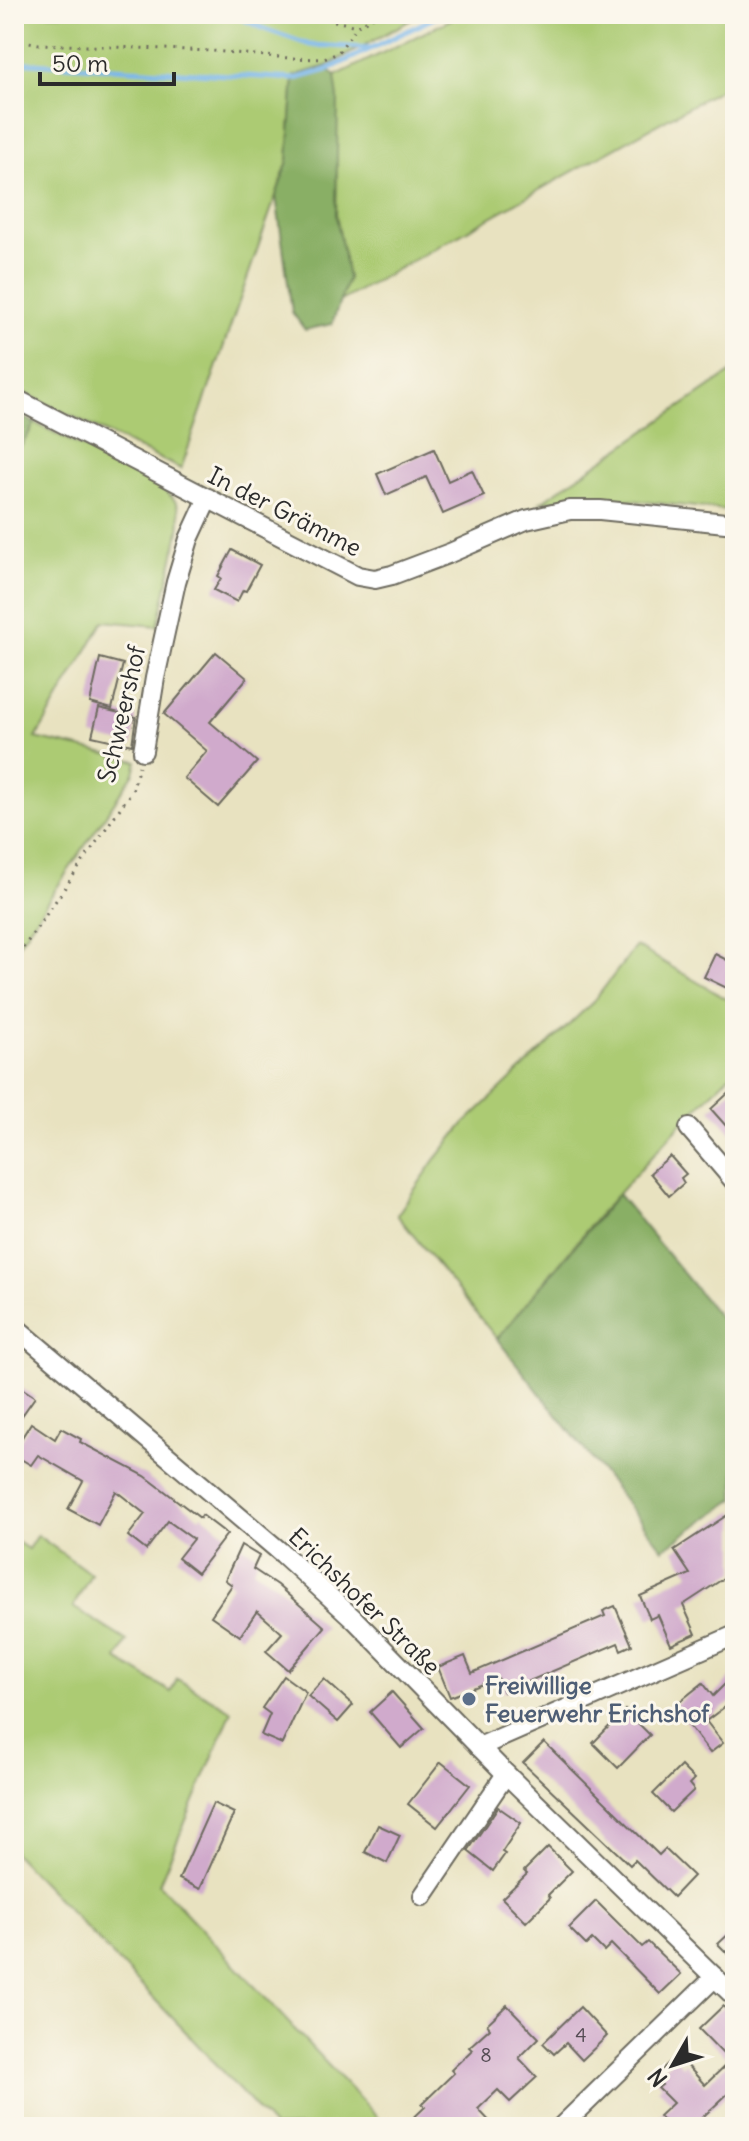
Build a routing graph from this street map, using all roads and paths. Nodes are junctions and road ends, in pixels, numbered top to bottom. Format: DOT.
graph roads {
  1 [pos="303,14"];
  2 [pos="379,14"];
  3 [pos="357,26"];
  4 [pos="14,39"];
  5 [pos="14,398"];
  6 [pos="208,498"];
  7 [pos="735,524"];
  8 [pos="143,751"];
  9 [pos="14,961"];
  10 [pos="689,1128"];
  11 [pos="735,1182"];
  12 [pos="14,1326"];
  13 [pos="735,1635"];
  14 [pos="479,1747"];
  15 [pos="506,1774"];
  16 [pos="423,1896"];
  17 [pos="715,1977"];
  18 [pos="735,1997"];
  19 [pos="561,2127"];
  1 -- 3 [label="path"];
  2 -- 3 [label="path"];
  3 -- 4 [label="path"];
  5 -- 6 [label="street, In der Grämme"];
  6 -- 7 [label="street, In der Grämme"];
  6 -- 8 [label="street, Schweershof"];
  8 -- 9 [label="path, Schweershof"];
  10 -- 11 [label="street"];
  12 -- 14 [label="street, Erichshofer Straße"];
  13 -- 14 [label="street"];
  14 -- 15 [label="street, Erichshofer Straße"];
  15 -- 16 [label="street"];
  15 -- 17 [label="street, Erichshofer Straße"];
  17 -- 18 [label="street, Erichshofer Straße"];
  17 -- 19 [label="street"];
}
